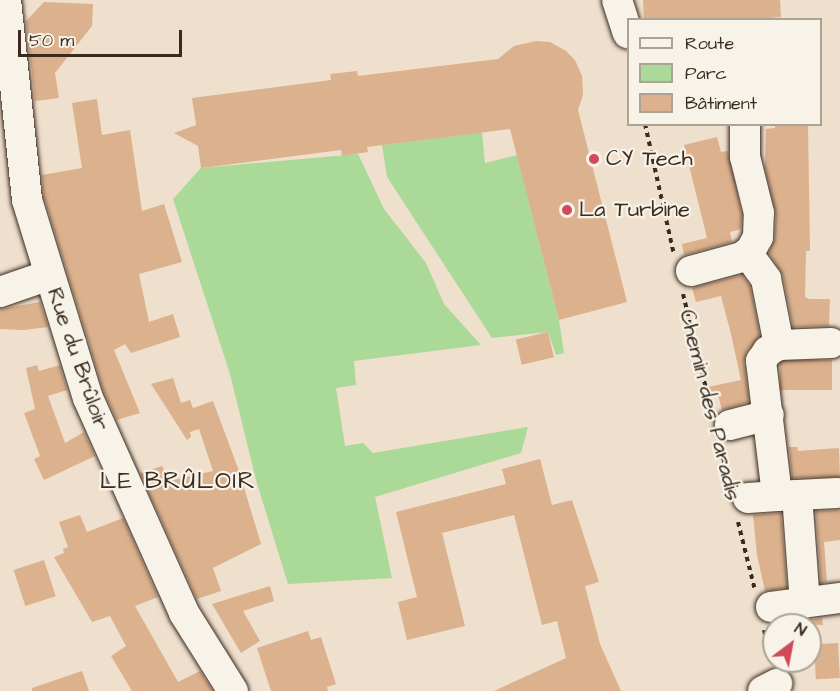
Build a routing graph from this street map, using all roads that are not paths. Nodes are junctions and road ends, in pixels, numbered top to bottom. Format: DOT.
graph roads {
  1 [pos="6,0"];
  2 [pos="617,2"];
  3 [pos="627,30"];
  4 [pos="744,126"];
  5 [pos="748,254"];
  6 [pos="683,273"];
  7 [pos="50,275"];
  8 [pos="0,292"];
  9 [pos="831,343"];
  10 [pos="779,345"];
  11 [pos="769,415"];
  12 [pos="720,427"];
  13 [pos="837,493"];
  14 [pos="787,496"];
  15 [pos="738,501"];
  16 [pos="840,598"];
  17 [pos="805,603"];
  18 [pos="763,609"];
  19 [pos="233,691"];
  1 -- 7 [label="street, Rue du Brûloir"];
  2 -- 3 [label="street"];
  4 -- 5 [label="street"];
  5 -- 6 [label="street"];
  5 -- 10 [label="street"];
  7 -- 8 [label="street"];
  7 -- 19 [label="street, Rue du Brûloir"];
  9 -- 10 [label="street"];
  10 -- 11 [label="street"];
  11 -- 12 [label="street"];
  11 -- 14 [label="street"];
  13 -- 14 [label="street"];
  14 -- 15 [label="street"];
  14 -- 17 [label="street"];
  16 -- 17 [label="street"];
  17 -- 18 [label="street"];
}
